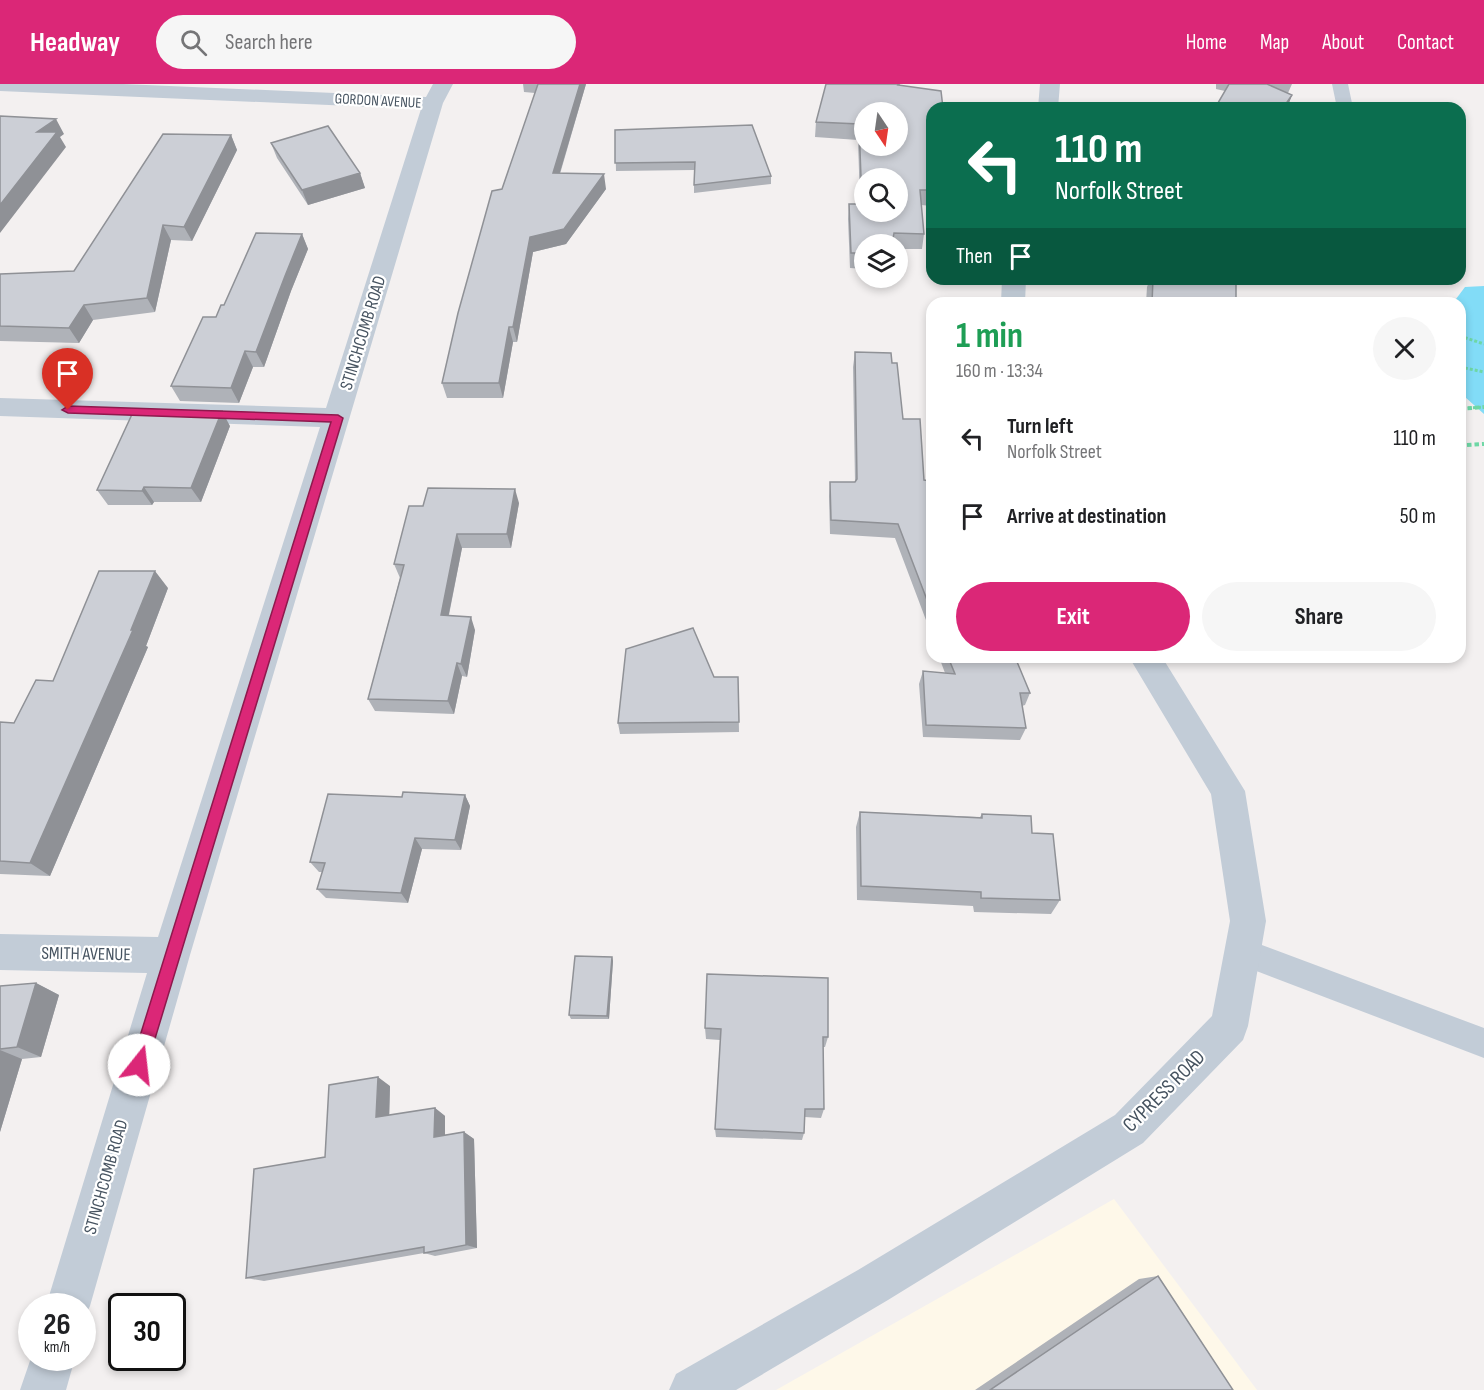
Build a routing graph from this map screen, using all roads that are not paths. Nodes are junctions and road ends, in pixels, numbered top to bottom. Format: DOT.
graph roads {
  1 [pos="1050,84"];
  2 [pos="1340,84"];
  3 [pos="0,85"];
  4 [pos="438,94"];
  5 [pos="1048,102"];
  6 [pos="1344,102"];
  7 [pos="0,407"];
  8 [pos="338,418"];
  9 [pos="1149,663"];
  10 [pos="0,952"];
  11 [pos="1243,952"];
  12 [pos="171,956"];
  13 [pos="1484,1043"];
  14 [pos="72,1293"];
  15 [pos="48,1371"];
  16 [pos="43,1390"];
  17 [pos="692,1390"];
  1 -- 5 [label="street"];
  2 -- 6 [label="lane"];
  3 -- 4 [label="street, GORDON AVENUE"];
  4 -- 8 [label="street, STINCHCOMB ROAD"];
  7 -- 8 [label="street"];
  8 -- 12 [label="street, STINCHCOMB ROAD"];
  9 -- 11 [label="street, CYPRESS ROAD"];
  10 -- 12 [label="street, SMITH AVENUE"];
  11 -- 13 [label="lane"];
  11 -- 17 [label="street, CYPRESS ROAD"];
  12 -- 14 [label="street, STINCHCOMB ROAD"];
  15 -- 16 [label="street"];
}
